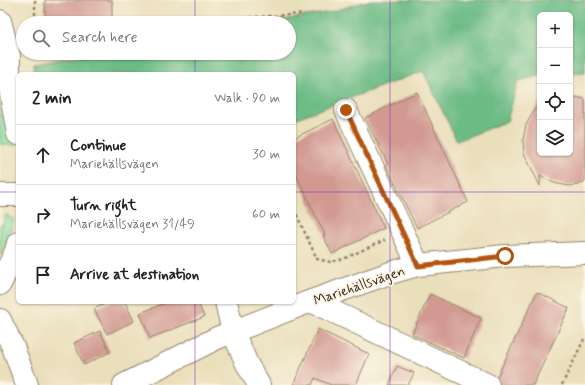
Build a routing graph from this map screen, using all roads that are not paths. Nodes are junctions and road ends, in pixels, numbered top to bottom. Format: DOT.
graph roads {
  1 [pos="1,28"];
  2 [pos="346,110"];
  3 [pos="16,123"];
  4 [pos="0,195"];
  5 [pos="16,195"];
  6 [pos="16,251"];
  7 [pos="585,253"];
  8 [pos="418,266"];
  9 [pos="0,284"];
  10 [pos="311,300"];
  11 [pos="226,304"];
  12 [pos="0,320"];
  13 [pos="233,332"];
  14 [pos="27,385"];
  15 [pos="124,385"];
  16 [pos="259,385"];
  17 [pos="488,385"];
  1 -- 3 [label="street"];
  2 -- 8 [label="street"];
  4 -- 5 [label="street"];
  6 -- 9 [label="street"];
  7 -- 8 [label="street, Mariehällsvägen"];
  8 -- 10 [label="street, Mariehällsvägen"];
  10 -- 13 [label="street, Mariehällsvägen"];
  10 -- 17 [label="street"];
  11 -- 13 [label="street"];
  12 -- 14 [label="street"];
  13 -- 15 [label="street, Mariehällsvägen"];
  13 -- 16 [label="street"];
}
